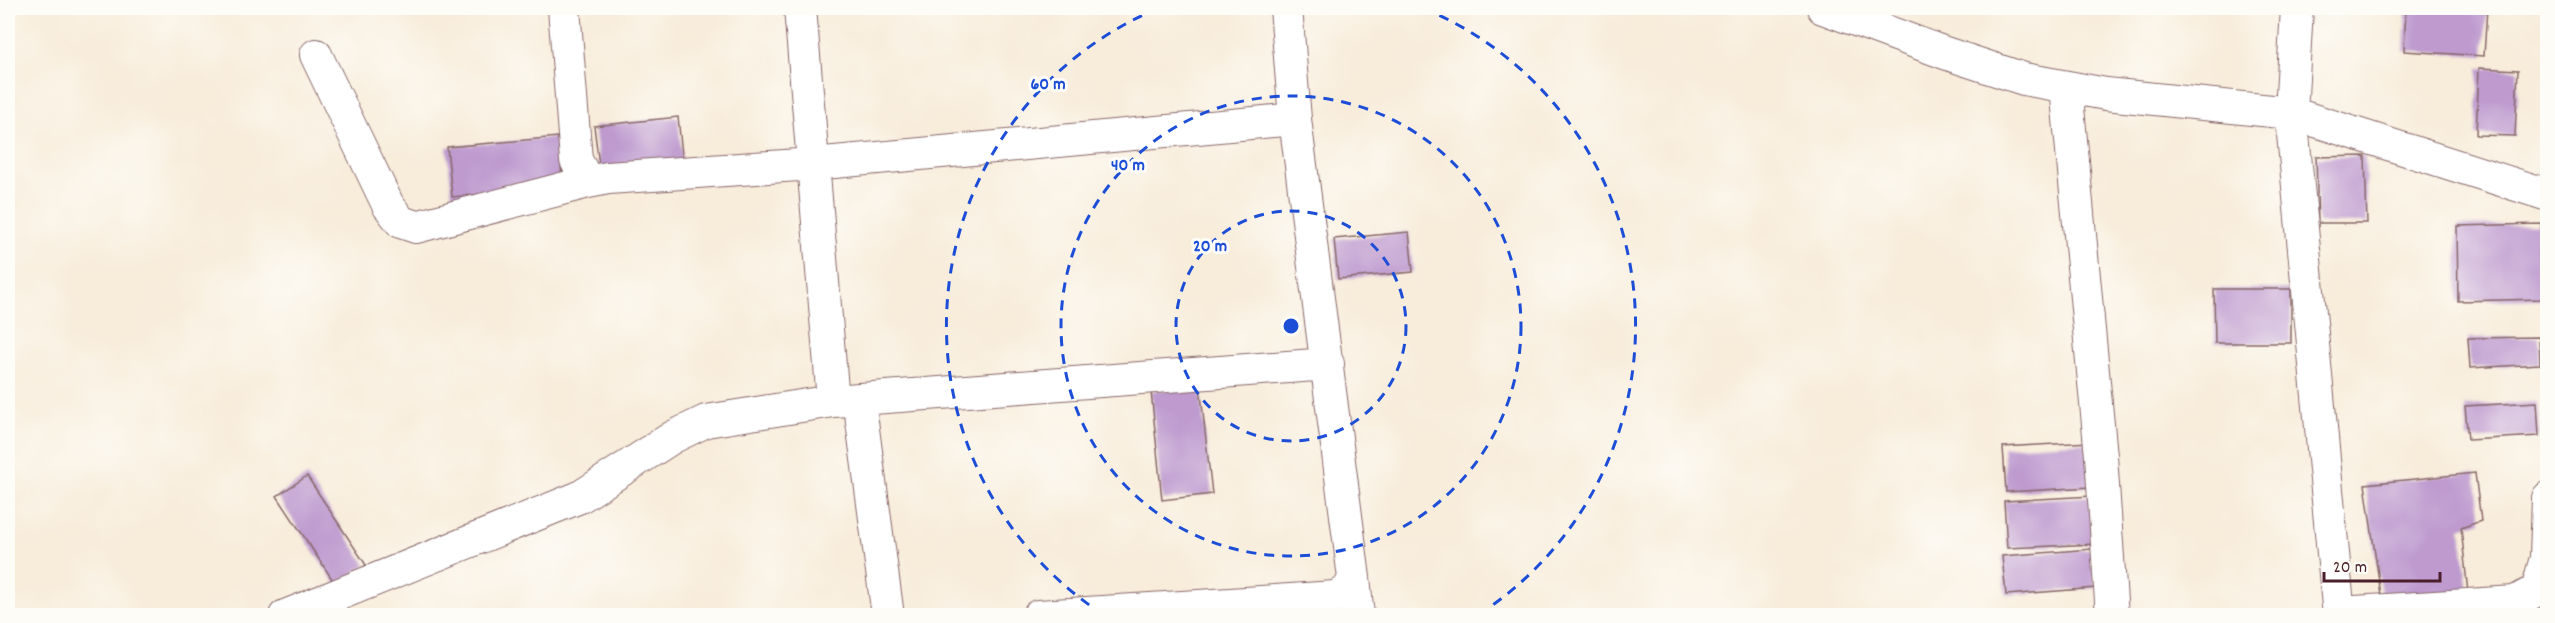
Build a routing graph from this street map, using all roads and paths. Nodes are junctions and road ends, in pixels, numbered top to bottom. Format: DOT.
graph roads {
  1 [pos="564,8"];
  2 [pos="800,8"];
  3 [pos="1286,8"];
  4 [pos="1823,8"];
  5 [pos="2297,8"];
  6 [pos="316,55"];
  7 [pos="2066,87"];
  8 [pos="2291,113"];
  9 [pos="1295,119"];
  10 [pos="813,164"];
  11 [pos="588,182"];
  12 [pos="2547,195"];
  13 [pos="1328,364"];
  14 [pos="846,400"];
  15 [pos="2547,498"];
  16 [pos="1354,578"];
  17 [pos="1221,610"];
  18 [pos="2338,614"];
  19 [pos="285,615"];
  20 [pos="888,615"];
  21 [pos="1038,615"];
  22 [pos="1358,615"];
  23 [pos="2112,615"];
  1 -- 11 [label="street"];
  2 -- 10 [label="street"];
  3 -- 9 [label="street"];
  4 -- 7 [label="street"];
  5 -- 8 [label="street"];
  6 -- 11 [label="street"];
  7 -- 8 [label="street"];
  7 -- 23 [label="street"];
  8 -- 12 [label="street"];
  8 -- 18 [label="street"];
  9 -- 10 [label="street"];
  9 -- 13 [label="street"];
  10 -- 11 [label="street"];
  10 -- 14 [label="street"];
  13 -- 14 [label="street"];
  13 -- 16 [label="street"];
  14 -- 19 [label="street"];
  14 -- 20 [label="street"];
  15 -- 18 [label="street"];
  16 -- 17 [label="street"];
  16 -- 22 [label="street"];
  17 -- 21 [label="street"];
}
